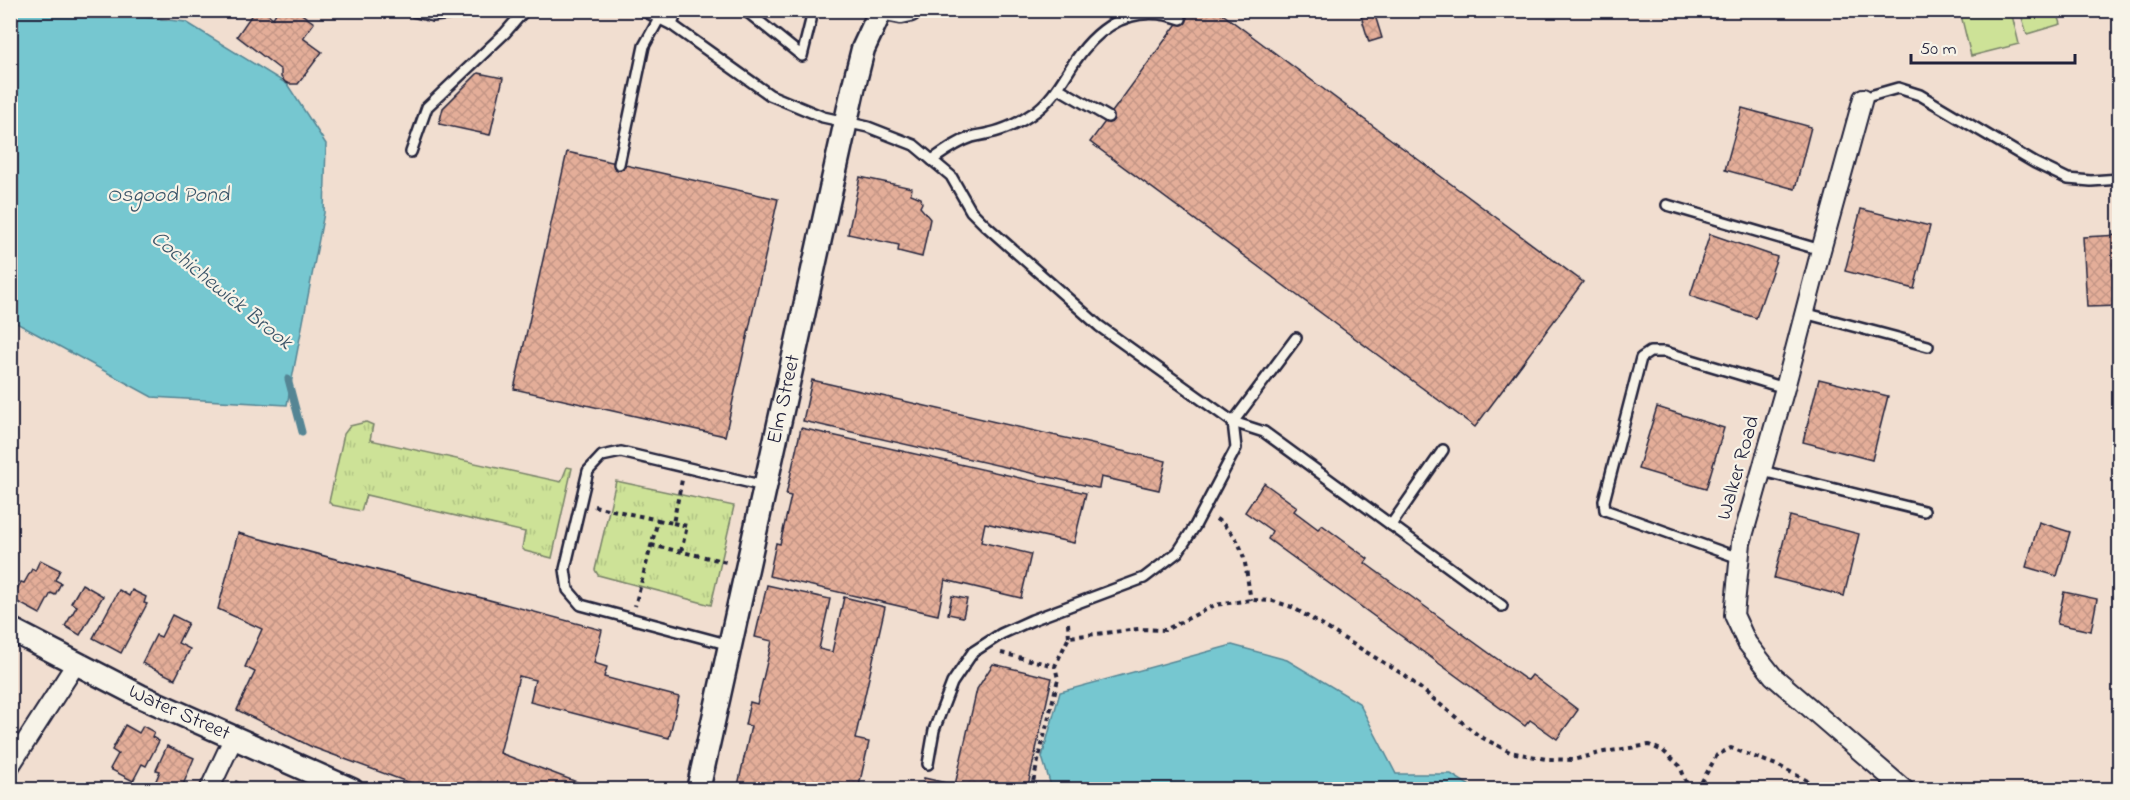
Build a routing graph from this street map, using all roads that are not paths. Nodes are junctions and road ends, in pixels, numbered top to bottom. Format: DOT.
graph roads {
  1 [pos="408,10"];
  2 [pos="484,10"];
  3 [pos="525,10"];
  4 [pos="642,10"];
  5 [pos="677,10"];
  6 [pos="745,10"];
  7 [pos="809,10"];
  8 [pos="881,10"];
  9 [pos="891,10"];
  10 [pos="910,10"];
  11 [pos="457,12"];
  12 [pos="659,19"];
  13 [pos="1181,19"];
  14 [pos="672,25"];
  15 [pos="1058,88"];
  16 [pos="1863,98"];
  17 [pos="1108,117"];
  18 [pos="847,123"];
  19 [pos="411,152"];
  20 [pos="932,160"];
  21 [pos="619,164"];
  22 [pos="2120,179"];
  23 [pos="1667,205"];
  24 [pos="1821,250"];
  25 [pos="1804,313"];
  26 [pos="1296,338"];
  27 [pos="1928,346"];
  28 [pos="1785,388"];
  29 [pos="1233,422"];
  30 [pos="1443,450"];
  31 [pos="1762,471"];
  32 [pos="764,486"];
  33 [pos="1924,512"];
  34 [pos="1391,525"];
  35 [pos="1739,558"];
  36 [pos="1502,606"];
  37 [pos="10,629"];
  38 [pos="730,645"];
  39 [pos="77,662"];
  40 [pos="234,737"];
  41 [pos="928,764"];
  42 [pos="10,766"];
  43 [pos="209,789"];
  44 [pos="352,789"];
  45 [pos="698,789"];
  46 [pos="1905,789"];
  1 -- 11 [label="lane"];
  2 -- 11 [label="lane"];
  3 -- 19 [label="lane"];
  4 -- 12 [label="lane"];
  5 -- 14 [label="lane"];
  6 -- 7 [label="lane"];
  8 -- 18 [label="street, Elm Street"];
  9 -- 10 [label="street"];
  12 -- 14 [label="lane"];
  12 -- 21 [label="lane"];
  13 -- 15 [label="lane"];
  14 -- 18 [label="lane"];
  15 -- 17 [label="lane"];
  15 -- 20 [label="lane"];
  16 -- 22 [label="lane"];
  16 -- 24 [label="street, Walker Road"];
  18 -- 20 [label="lane"];
  18 -- 32 [label="street, Elm Street"];
  20 -- 29 [label="lane"];
  23 -- 24 [label="lane"];
  24 -- 25 [label="street, Walker Road"];
  25 -- 27 [label="lane"];
  25 -- 28 [label="street, Walker Road"];
  26 -- 29 [label="lane"];
  28 -- 31 [label="street, Walker Road"];
  28 -- 35 [label="lane"];
  29 -- 34 [label="lane"];
  29 -- 41 [label="lane"];
  30 -- 34 [label="lane"];
  31 -- 33 [label="lane"];
  31 -- 35 [label="street, Walker Road"];
  32 -- 38 [label="street, Elm Street"];
  32 -- 38 [label="lane"];
  34 -- 36 [label="lane"];
  35 -- 46 [label="street, Walker Road"];
  37 -- 39 [label="street, Water Street"];
  38 -- 45 [label="street, Elm Street"];
  39 -- 40 [label="street, Water Street"];
  39 -- 42 [label="street"];
  40 -- 43 [label="street"];
  40 -- 44 [label="street, Water Street"];
}
